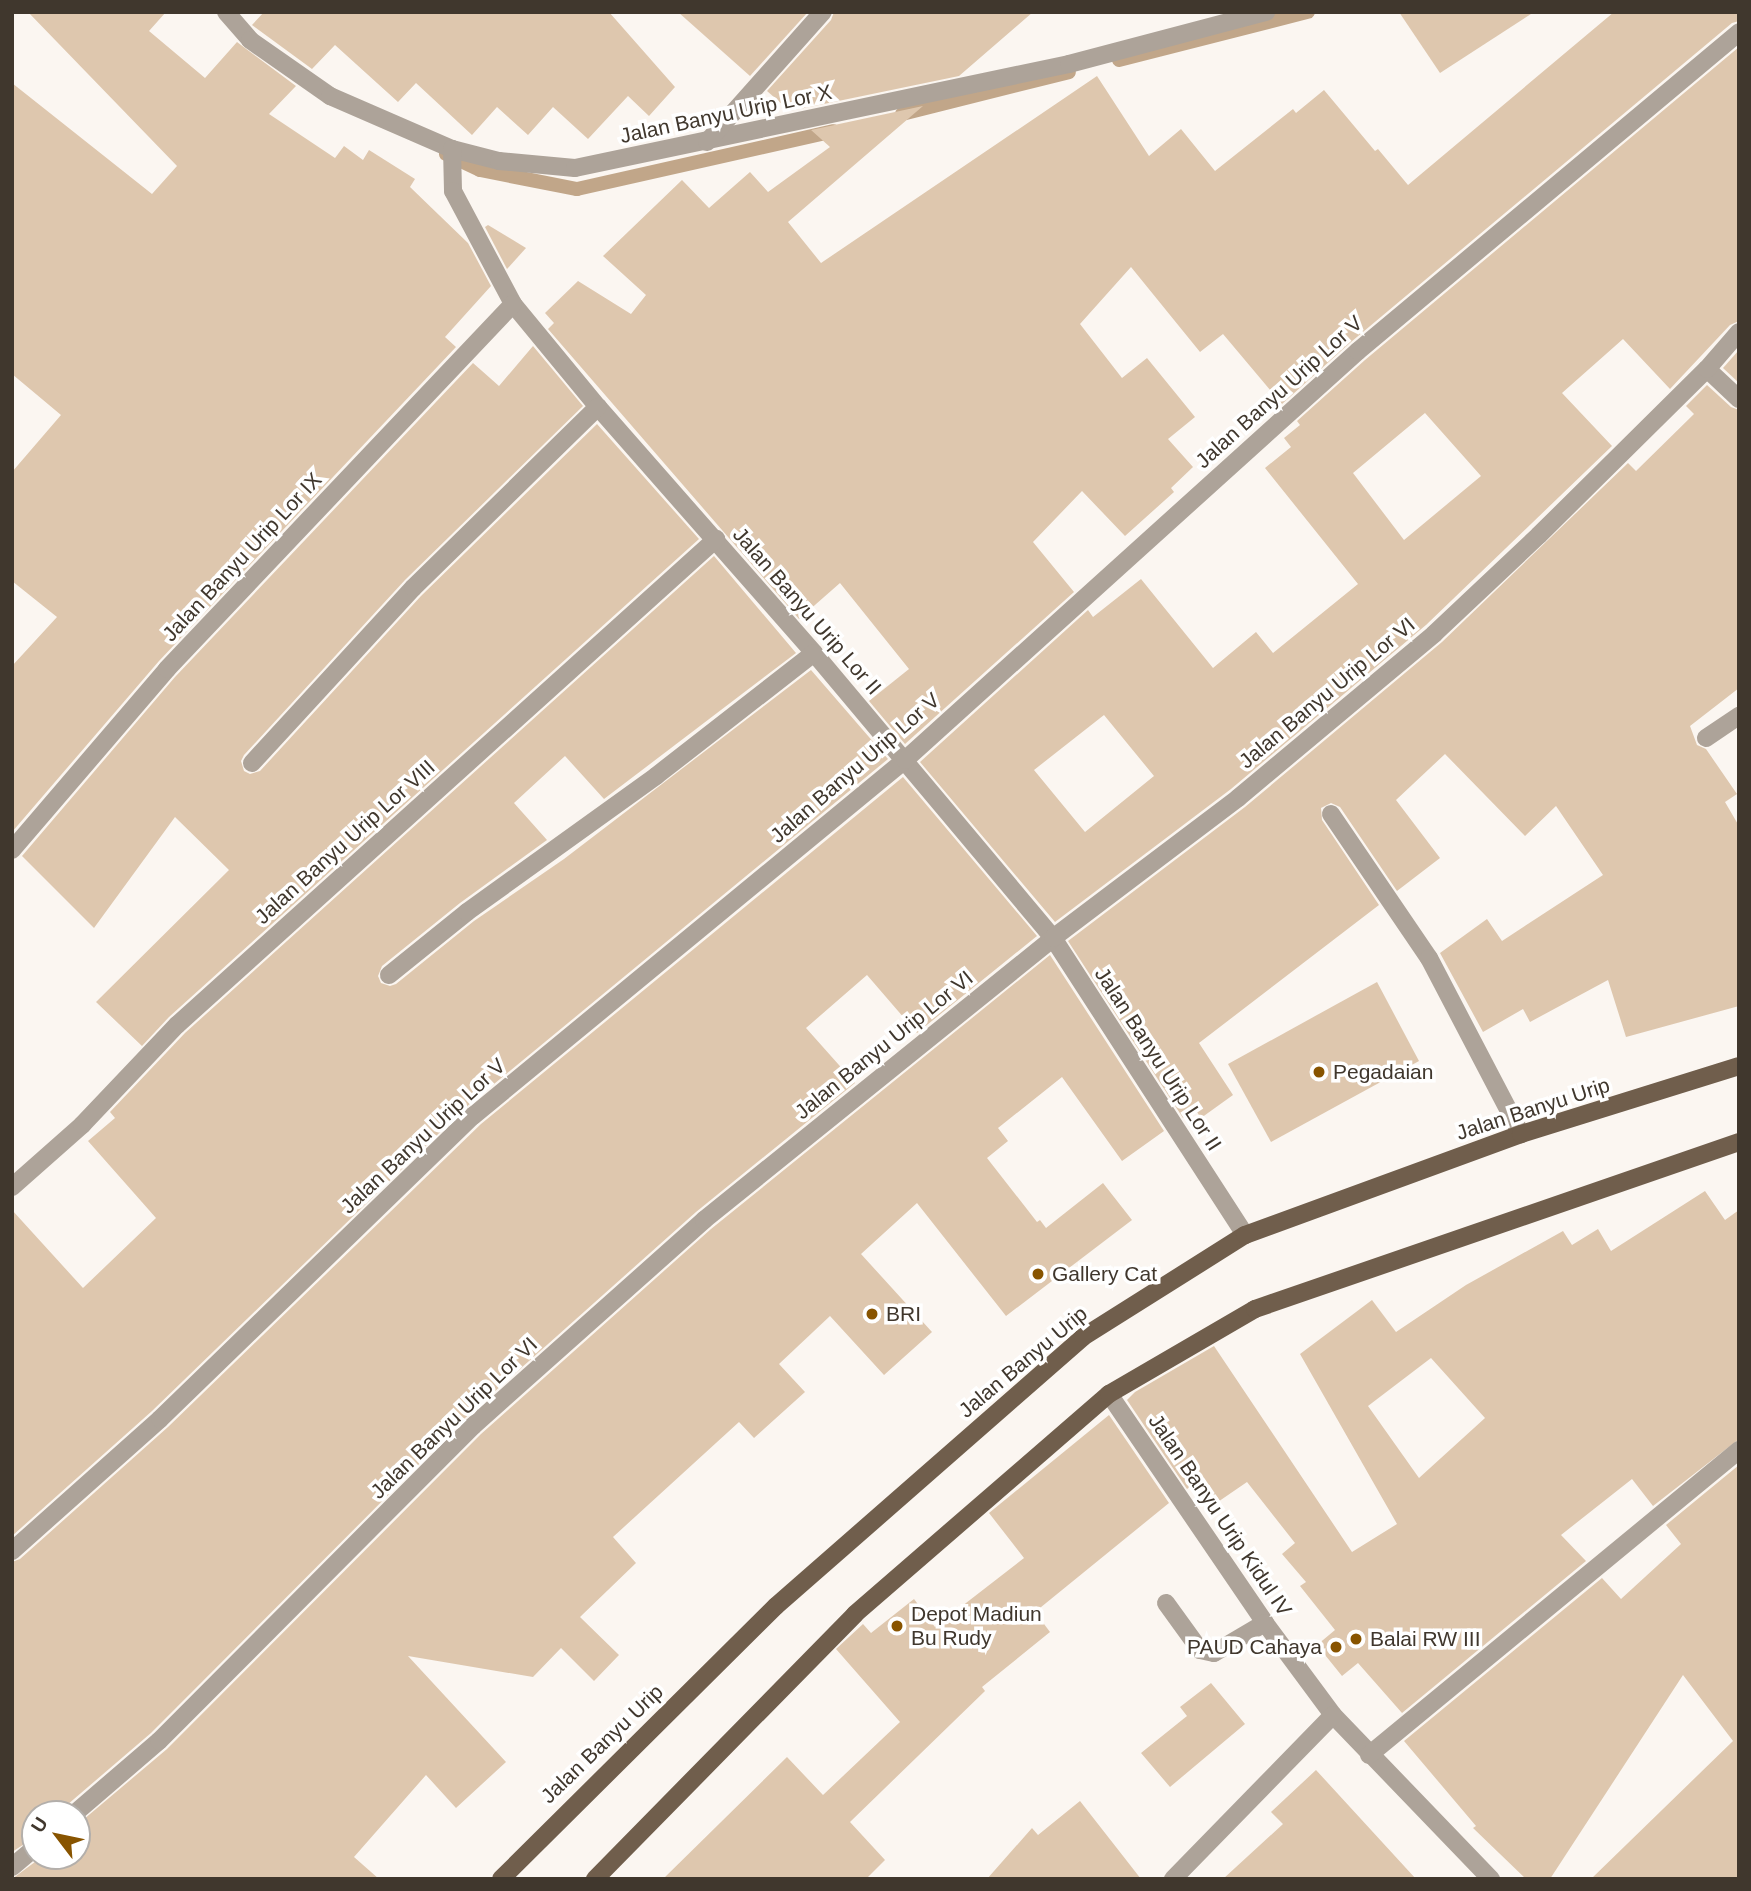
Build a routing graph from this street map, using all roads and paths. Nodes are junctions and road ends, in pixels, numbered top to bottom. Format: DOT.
graph roads {
  1 [pos="226,12"];
  2 [pos="823,12"];
  3 [pos="1266,12"];
  4 [pos="1739,32"];
  5 [pos="707,142"];
  6 [pos="453,153"];
  7 [pos="513,304"];
  8 [pos="1739,332"];
  9 [pos="1707,369"];
  10 [pos="1739,399"];
  11 [pos="598,407"];
  12 [pos="716,539"];
  13 [pos="814,653"];
  14 [pos="1739,716"];
  15 [pos="1706,738"];
  16 [pos="905,760"];
  17 [pos="252,763"];
  18 [pos="1331,814"];
  19 [pos="12,850"];
  20 [pos="1053,938"];
  21 [pos="389,975"];
  22 [pos="1739,1066"];
  23 [pos="1521,1134"];
  24 [pos="1739,1142"];
  25 [pos="12,1187"];
  26 [pos="1245,1235"];
  27 [pos="1110,1394"];
  28 [pos="1739,1450"];
  29 [pos="12,1551"];
  30 [pos="1166,1603"];
  31 [pos="1265,1623"];
  32 [pos="1333,1714"];
  33 [pos="1369,1755"];
  34 [pos="90,1800"];
  35 [pos="501,1879"];
  36 [pos="595,1879"];
  37 [pos="1173,1879"];
  38 [pos="1491,1879"];
  1 -- 6 [label="street, Jalan Banyu Urip Lor X"];
  2 -- 5 [label="street"];
  3 -- 5 [label="street, Jalan Banyu Urip Lor X"];
  4 -- 16 [label="street, Jalan Banyu Urip Lor V"];
  5 -- 6 [label="street, Jalan Banyu Urip Lor X"];
  6 -- 7 [label="street, Jalan Banyu Urip Lor II"];
  7 -- 11 [label="street, Jalan Banyu Urip Lor II"];
  7 -- 19 [label="street, Jalan Banyu Urip Lor IX"];
  8 -- 9 [label="street, Jalan Banyu Urip Lor VI"];
  9 -- 10 [label="street"];
  9 -- 20 [label="street, Jalan Banyu Urip Lor VI"];
  11 -- 12 [label="street, Jalan Banyu Urip Lor II"];
  11 -- 17 [label="street"];
  12 -- 13 [label="street, Jalan Banyu Urip Lor II"];
  12 -- 25 [label="street, Jalan Banyu Urip Lor VIII"];
  13 -- 16 [label="street, Jalan Banyu Urip Lor II"];
  13 -- 21 [label="street"];
  14 -- 15 [label="street"];
  16 -- 20 [label="street, Jalan Banyu Urip Lor II"];
  16 -- 29 [label="street, Jalan Banyu Urip Lor V"];
  18 -- 23 [label="street"];
  20 -- 26 [label="street, Jalan Banyu Urip Lor II"];
  20 -- 34 [label="street, Jalan Banyu Urip Lor VI"];
  22 -- 23 [label="main road, Jalan Banyu Urip"];
  23 -- 26 [label="main road, Jalan Banyu Urip"];
  24 -- 27 [label="main road"];
  26 -- 35 [label="main road, Jalan Banyu Urip"];
  27 -- 31 [label="street, Jalan Banyu Urip Kidul IV"];
  27 -- 36 [label="main road"];
  28 -- 33 [label="street"];
  30 -- 31 [label="street"];
  31 -- 32 [label="street, Jalan Banyu Urip Kidul IV"];
  32 -- 33 [label="street, Jalan Banyu Urip Kidul IV"];
  32 -- 37 [label="street"];
  33 -- 38 [label="street, Jalan Banyu Urip Kidul IV"];
}
